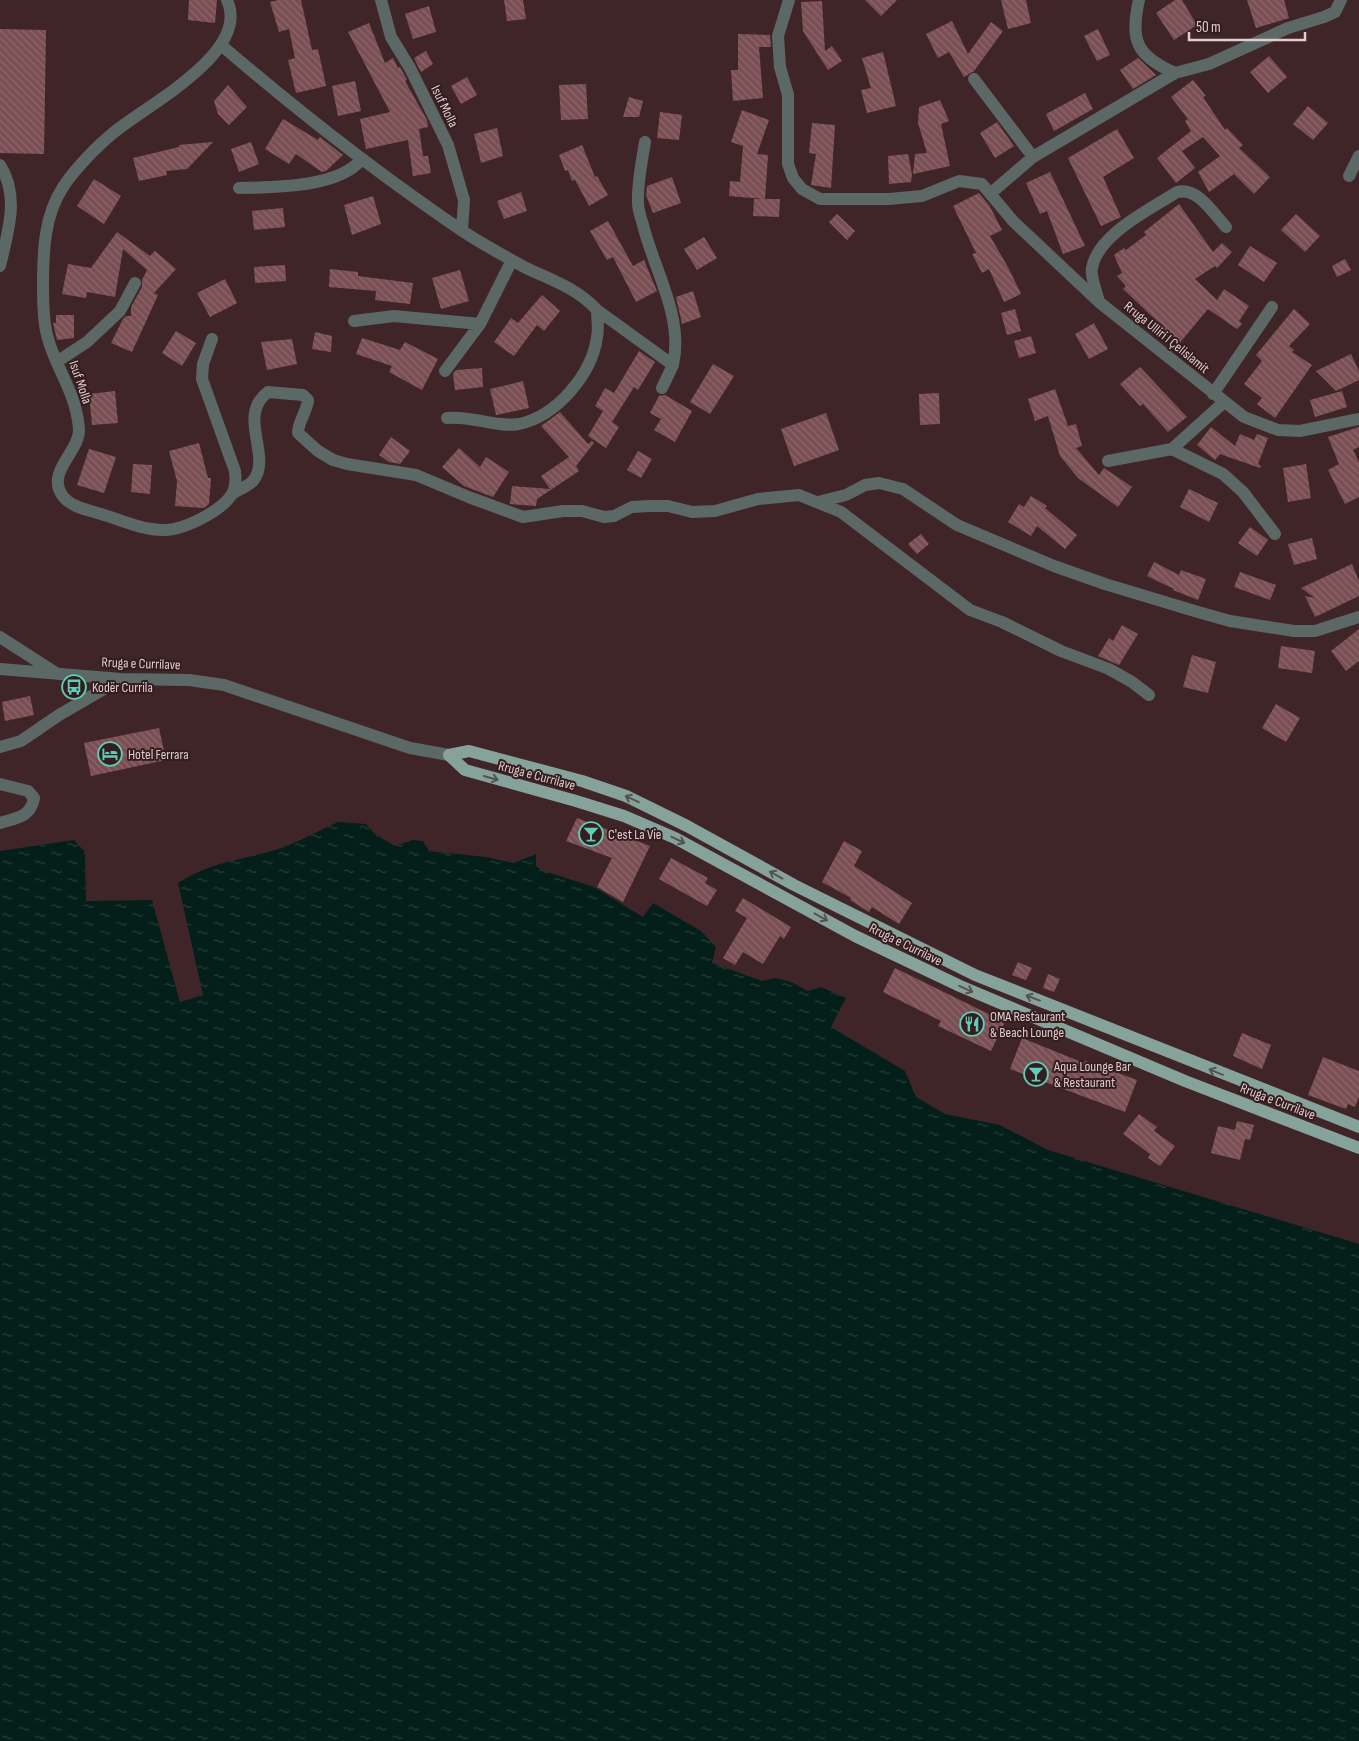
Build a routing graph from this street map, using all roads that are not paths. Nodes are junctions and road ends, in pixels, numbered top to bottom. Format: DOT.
graph roads {
  1 [pos="227,0"];
  2 [pos="382,0"];
  3 [pos="789,0"];
  4 [pos="1140,0"];
  5 [pos="1342,0"];
  6 [pos="222,44"];
  7 [pos="1175,73"];
  8 [pos="974,79"];
  9 [pos="645,142"];
  10 [pos="1359,156"];
  11 [pos="1033,157"];
  12 [pos="362,160"];
  13 [pos="0,165"];
  14 [pos="1349,176"];
  15 [pos="238,188"];
  16 [pos="991,193"];
  17 [pos="1226,227"];
  18 [pos="462,230"];
  19 [pos="512,260"];
  20 [pos="0,266"];
  21 [pos="135,283"];
  22 [pos="1099,302"];
  23 [pos="1272,307"];
  24 [pos="597,310"];
  25 [pos="354,321"];
  26 [pos="480,324"];
  27 [pos="212,339"];
  28 [pos="58,361"];
  29 [pos="673,365"];
  30 [pos="445,371"];
  31 [pos="662,388"];
  32 [pos="1213,394"];
  33 [pos="1223,403"];
  34 [pos="447,418"];
  35 [pos="1359,419"];
  36 [pos="1172,449"];
  37 [pos="1108,460"];
  38 [pos="232,494"];
  39 [pos="818,502"];
  40 [pos="1276,534"];
  41 [pos="1359,617"];
  42 [pos="0,637"];
  43 [pos="0,669"];
  44 [pos="58,674"];
  45 [pos="121,679"];
  46 [pos="1149,695"];
  47 [pos="0,747"];
  48 [pos="449,755"];
  49 [pos="0,784"];
  50 [pos="0,823"];
  51 [pos="1359,1127"];
  52 [pos="1359,1148"];
  1 -- 6 [label="street, Isuf Molla"];
  2 -- 18 [label="street, Isuf Molla"];
  3 -- 16 [label="street"];
  4 -- 7 [label="street"];
  5 -- 7 [label="street"];
  6 -- 12 [label="street"];
  6 -- 28 [label="street, Isuf Molla"];
  7 -- 11 [label="street"];
  8 -- 11 [label="street"];
  9 -- 29 [label="street"];
  10 -- 14 [label="street"];
  11 -- 16 [label="street"];
  12 -- 15 [label="street"];
  12 -- 18 [label="street"];
  13 -- 20 [label="street"];
  16 -- 22 [label="street, Rruga Ulliri I Çelislamit"];
  17 -- 22 [label="street"];
  18 -- 19 [label="street"];
  19 -- 24 [label="street"];
  19 -- 26 [label="street"];
  21 -- 28 [label="street"];
  22 -- 32 [label="street, Rruga Ulliri I Çelislamit"];
  23 -- 32 [label="street"];
  24 -- 29 [label="street"];
  24 -- 34 [label="street"];
  25 -- 26 [label="street"];
  26 -- 30 [label="street"];
  27 -- 38 [label="street"];
  28 -- 38 [label="street, Isuf Molla"];
  29 -- 31 [label="street"];
  32 -- 33 [label="street, Rruga Ulliri I Çelislamit"];
  33 -- 35 [label="street, Rruga Ulliri I Çelislamit"];
  33 -- 36 [label="street"];
  36 -- 37 [label="street"];
  36 -- 40 [label="street"];
  38 -- 39 [label="street, Isuf Molla"];
  39 -- 41 [label="street"];
  39 -- 46 [label="street"];
  42 -- 44 [label="street"];
  43 -- 44 [label="street, Rruga e Currilave"];
  44 -- 45 [label="street, Rruga e Currilave"];
  45 -- 47 [label="street"];
  45 -- 48 [label="street, Rruga e Currilave"];
  51 -- 48 [label="main road, Rruga e Currilave, one-way"];
  48 -- 52 [label="main road, Rruga e Currilave, one-way"];
  49 -- 50 [label="street"];
}
